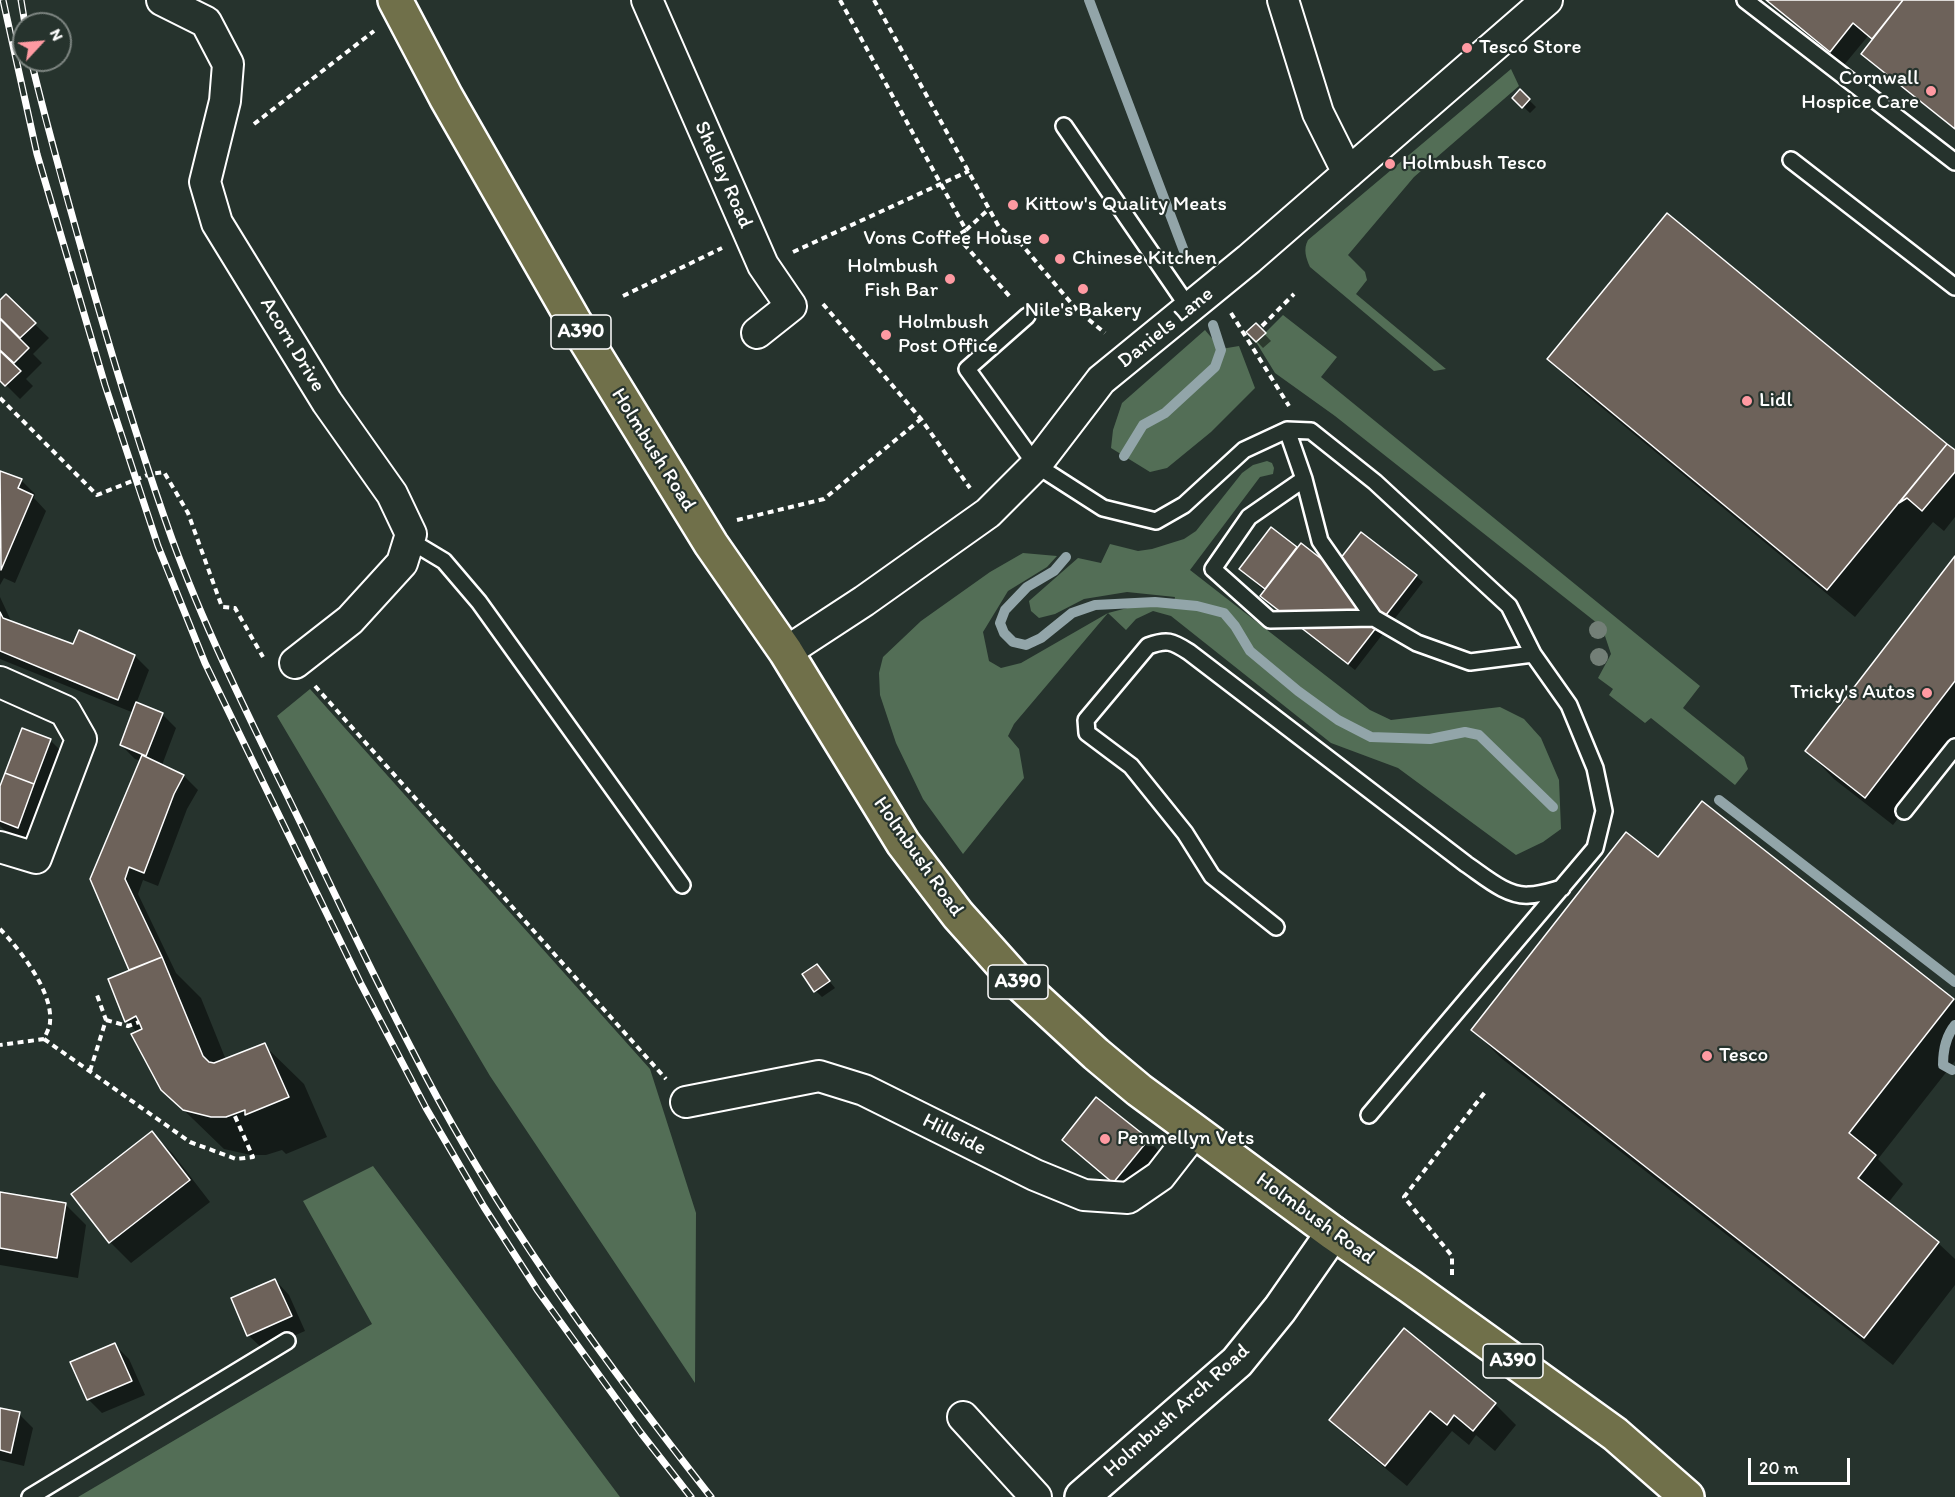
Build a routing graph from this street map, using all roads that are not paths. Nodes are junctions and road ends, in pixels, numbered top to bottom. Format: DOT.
graph roads {
  1 [pos="162,0"];
  2 [pos="647,0"];
  3 [pos="1283,0"];
  4 [pos="1547,0"];
  5 [pos="1745,0"];
  6 [pos="399,7"];
  7 [pos="1064,126"];
  8 [pos="1791,160"];
  9 [pos="1955,162"];
  10 [pos="1348,173"];
  11 [pos="1955,287"];
  12 [pos="1190,308"];
  13 [pos="1027,316"];
  14 [pos="757,333"];
  15 [pos="1287,430"];
  16 [pos="1036,465"];
  17 [pos="1304,479"];
  18 [pos="409,540"];
  19 [pos="1374,618"];
  20 [pos="786,652"];
  21 [pos="1533,654"];
  22 [pos="295,663"];
  23 [pos="0,682"];
  24 [pos="1955,747"];
  25 [pos="1904,811"];
  26 [pos="0,847"];
  27 [pos="682,885"];
  28 [pos="1562,888"];
  29 [pos="1276,927"];
  30 [pos="686,1102"];
  31 [pos="1369,1115"];
  32 [pos="1194,1131"];
  33 [pos="1332,1233"];
  34 [pos="287,1341"];
  35 [pos="963,1417"];
  36 [pos="30,1497"];
  37 [pos="1036,1497"];
  38 [pos="1082,1497"];
  39 [pos="1687,1497"];
  1 -- 18 [label="street, Acorn Drive"];
  2 -- 14 [label="street, Shelley Road"];
  3 -- 10 [label="street"];
  4 -- 10 [label="street, Daniels Lane"];
  5 -- 9 [label="lane"];
  6 -- 20 [label="highway, Holmbush Road / A390"];
  7 -- 12 [label="lane"];
  8 -- 11 [label="lane"];
  10 -- 12 [label="street, Daniels Lane"];
  12 -- 16 [label="street, Daniels Lane"];
  13 -- 16 [label="lane"];
  15 -- 16 [label="lane"];
  15 -- 17 [label="lane"];
  15 -- 21 [label="lane"];
  16 -- 20 [label="street, Daniels Lane"];
  17 -- 19 [label="lane"];
  17 -- 19 [label="lane"];
  18 -- 22 [label="street"];
  18 -- 27 [label="lane"];
  19 -- 21 [label="lane"];
  20 -- 32 [label="highway, Holmbush Road / A390"];
  21 -- 28 [label="lane"];
  23 -- 26 [label="street"];
  24 -- 25 [label="lane"];
  28 -- 29 [label="lane"];
  28 -- 31 [label="lane"];
  30 -- 32 [label="street, Hillside"];
  32 -- 33 [label="highway, Holmbush Road / A390"];
  33 -- 38 [label="street, Holmbush Arch Road"];
  33 -- 39 [label="highway, Holmbush Road / A390"];
  34 -- 36 [label="lane"];
  35 -- 37 [label="street"];
}
